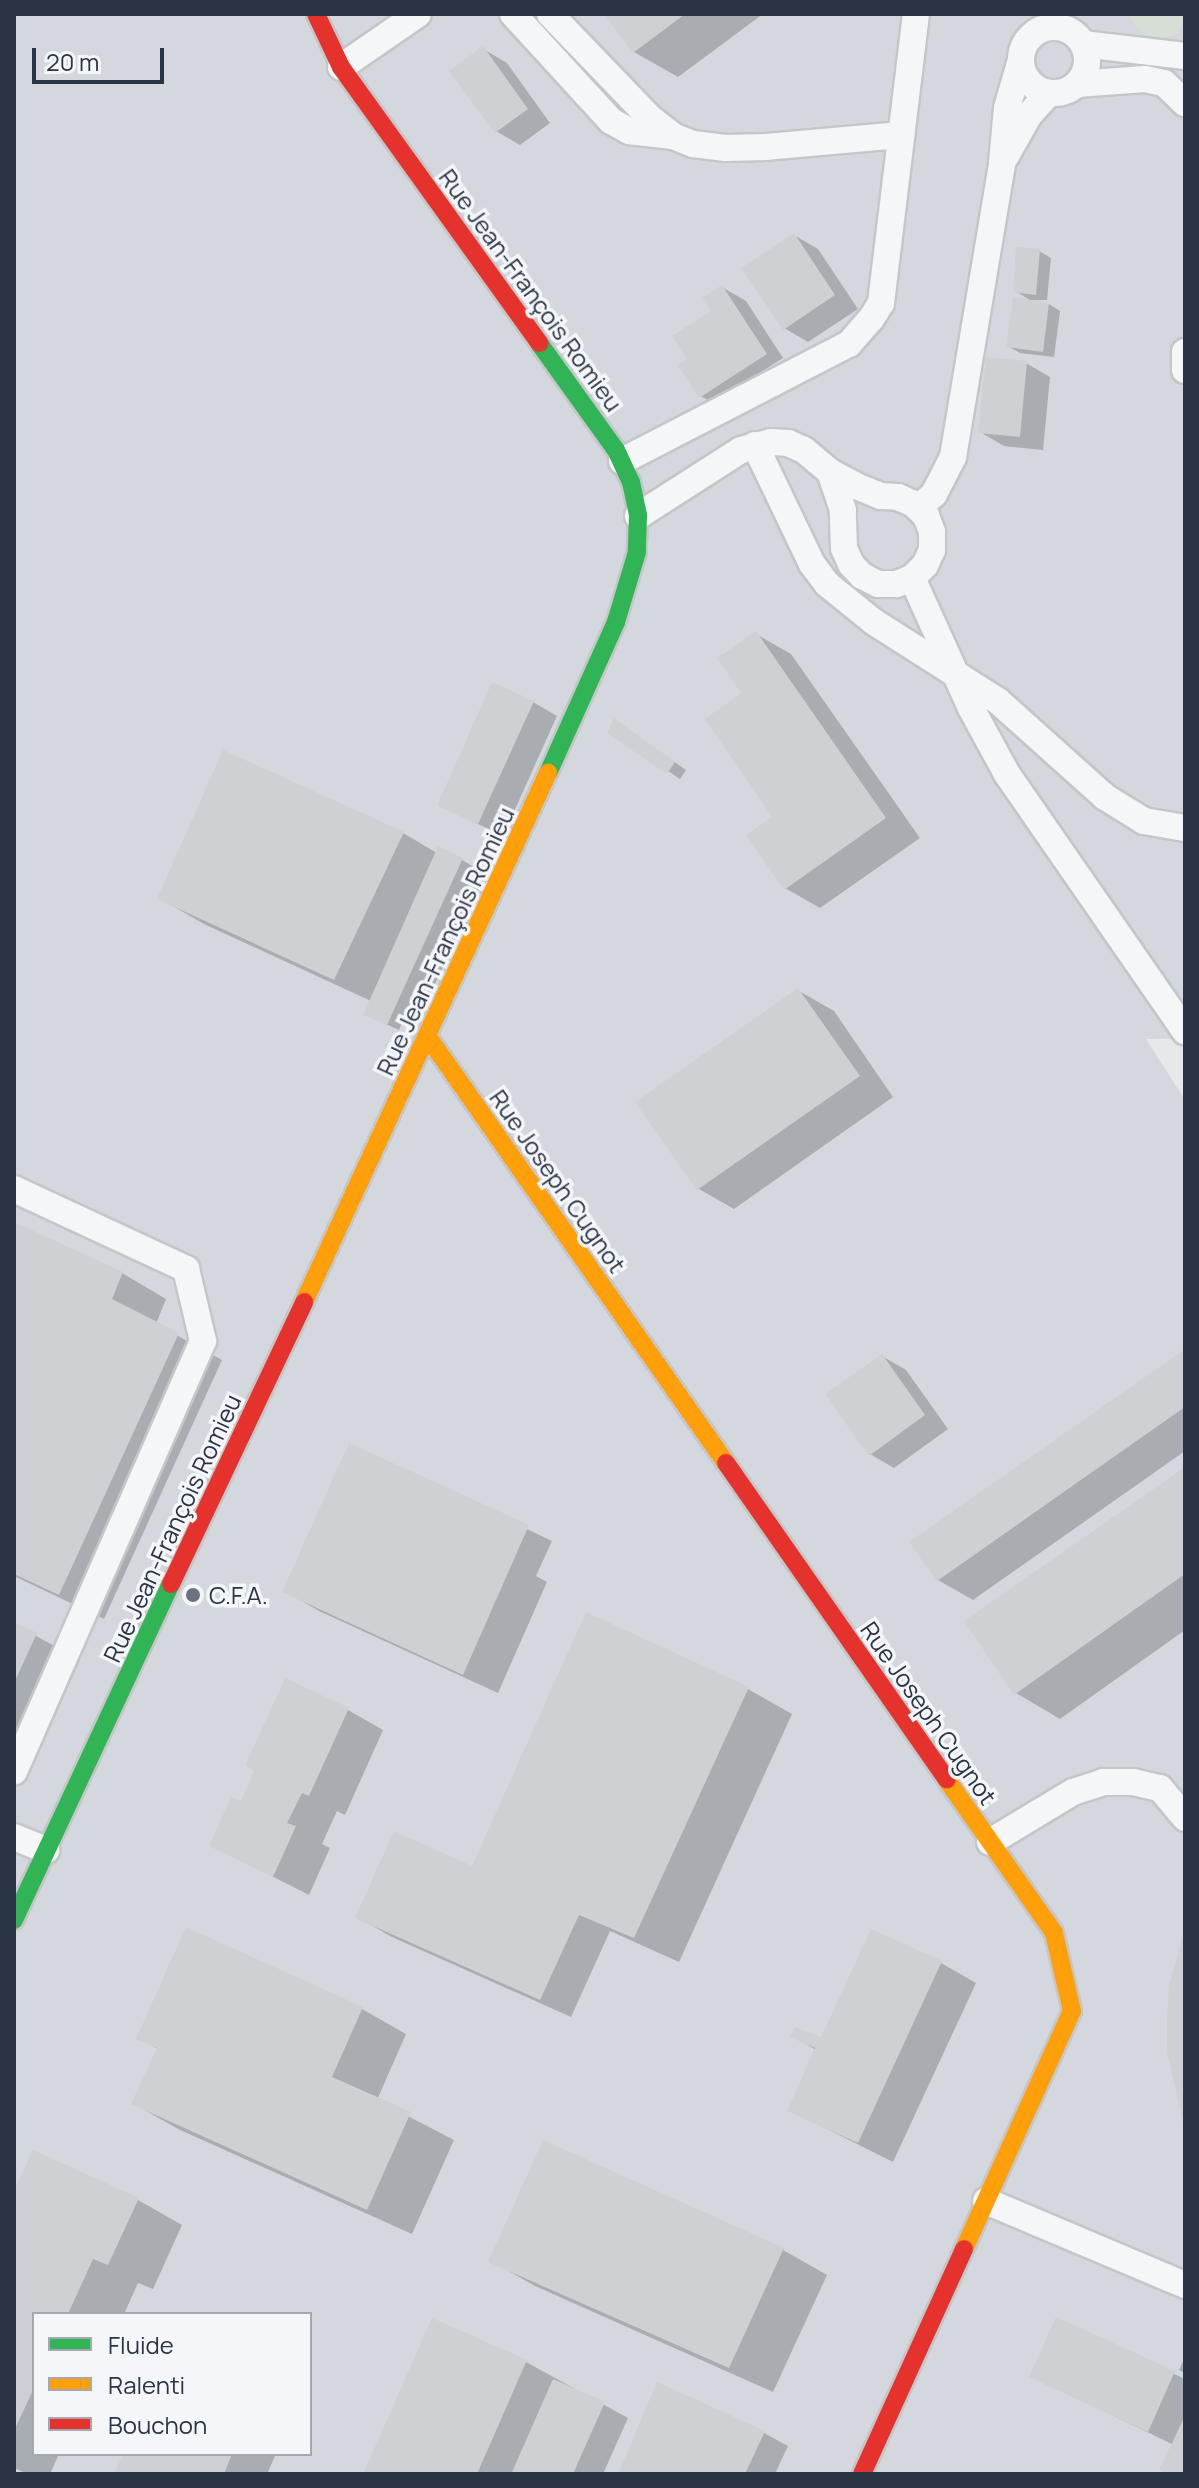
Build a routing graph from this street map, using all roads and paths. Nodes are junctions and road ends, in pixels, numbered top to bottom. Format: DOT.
graph roads {
  1 [pos="316,14"];
  2 [pos="418,14"];
  3 [pos="513,14"];
  4 [pos="550,14"];
  5 [pos="916,14"];
  6 [pos="1083,44"];
  7 [pos="1185,56"];
  8 [pos="1020,63"];
  9 [pos="341,67"];
  10 [pos="1077,84"];
  11 [pos="1049,93"];
  12 [pos="1185,103"];
  13 [pos="901,135"];
  14 [pos="673,136"];
  15 [pos="1002,163"];
  16 [pos="1185,352"];
  17 [pos="1185,370"];
  18 [pos="755,445"];
  19 [pos="622,461"];
  20 [pos="830,472"];
  21 [pos="918,508"];
  22 [pos="638,516"];
  23 [pos="912,578"];
  24 [pos="955,672"];
  25 [pos="1185,828"];
  26 [pos="1185,1031"];
  27 [pos="428,1037"];
  28 [pos="14,1189"];
  29 [pos="14,1771"];
  30 [pos="1185,1818"];
  31 [pos="14,1837"];
  32 [pos="990,1842"];
  33 [pos="47,1850"];
  34 [pos="14,1920"];
  35 [pos="986,2201"];
  36 [pos="1185,2285"];
  37 [pos="862,2474"];
  1 -- 9 [label="street, Rue Jean-François Romieu"];
  2 -- 9 [label="lane"];
  3 -- 14 [label="lane"];
  4 -- 14 [label="lane"];
  5 -- 13 [label="lane"];
  6 -- 7 [label="lane"];
  6 -- 8 [label="lane"];
  6 -- 10 [label="lane"];
  8 -- 11 [label="lane"];
  8 -- 15 [label="lane"];
  9 -- 19 [label="street, Rue Jean-François Romieu"];
  10 -- 11 [label="lane"];
  10 -- 12 [label="lane"];
  11 -- 15 [label="lane"];
  13 -- 14 [label="lane"];
  13 -- 19 [label="lane"];
  15 -- 21 [label="lane"];
  16 -- 17 [label="lane"];
  18 -- 20 [label="lane"];
  18 -- 22 [label="lane"];
  18 -- 24 [label="lane"];
  19 -- 22 [label="street, Rue Jean-François Romieu"];
  20 -- 21 [label="lane"];
  20 -- 23 [label="lane"];
  21 -- 23 [label="lane"];
  22 -- 27 [label="street, Rue Jean-François Romieu"];
  23 -- 24 [label="lane"];
  24 -- 25 [label="lane"];
  24 -- 26 [label="lane"];
  27 -- 32 [label="street, Rue Joseph Cugnot"];
  27 -- 33 [label="street, Rue Jean-François Romieu"];
  28 -- 29 [label="lane"];
  30 -- 32 [label="lane"];
  31 -- 33 [label="lane"];
  32 -- 35 [label="street, Rue Joseph Cugnot"];
  33 -- 34 [label="street, Rue Jean-François Romieu"];
  35 -- 36 [label="lane"];
  35 -- 37 [label="street, Rue Joseph Cugnot"];
}
